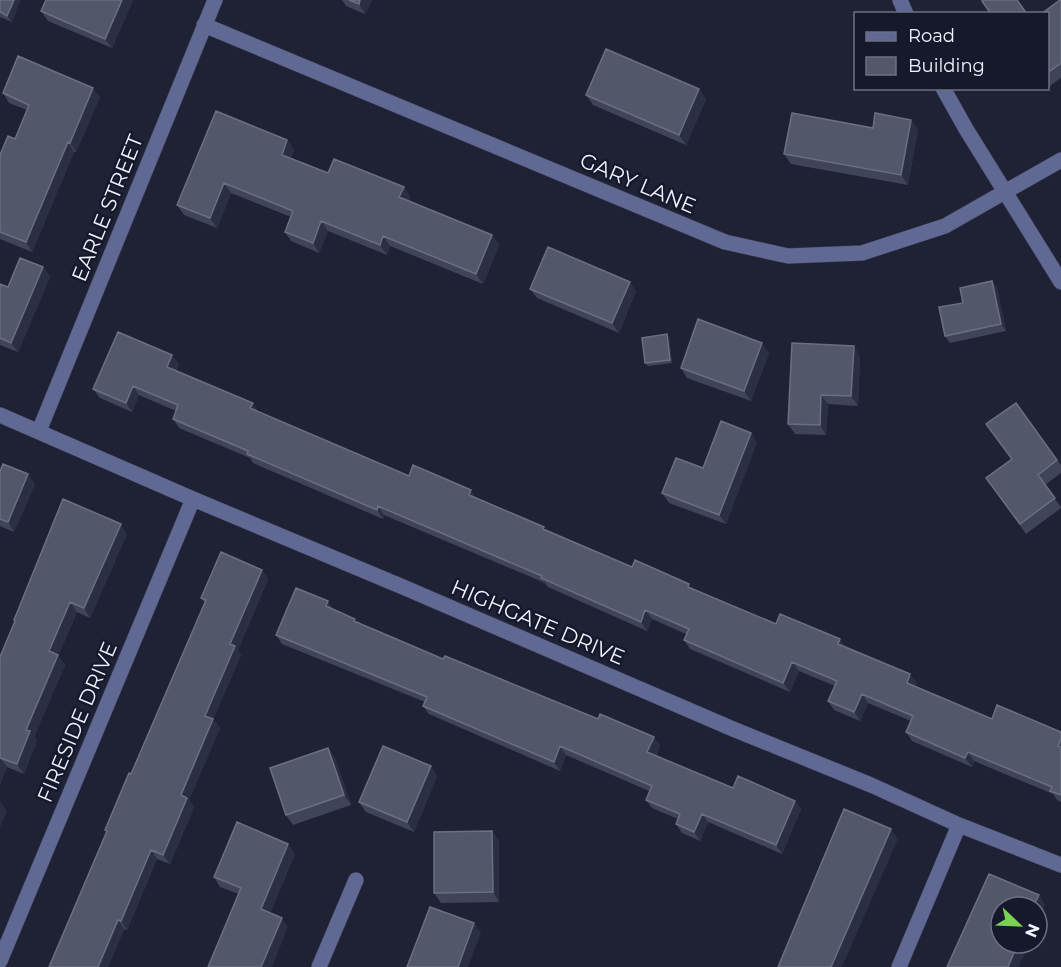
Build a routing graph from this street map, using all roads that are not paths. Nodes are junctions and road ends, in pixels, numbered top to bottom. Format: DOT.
graph roads {
  1 [pos="215,0"];
  2 [pos="204,25"];
  3 [pos="945,90"];
  4 [pos="1061,160"];
  5 [pos="1005,192"];
  6 [pos="1061,282"];
  7 [pos="0,415"];
  8 [pos="39,431"];
  9 [pos="193,499"];
  10 [pos="959,825"];
  11 [pos="1061,865"];
  12 [pos="356,880"];
  13 [pos="0,961"];
  14 [pos="320,967"];
  15 [pos="899,967"];
  1 -- 2 [label="street, EARLE STREET"];
  2 -- 5 [label="street, GARY LANE"];
  2 -- 8 [label="street, EARLE STREET"];
  3 -- 5 [label="street"];
  4 -- 5 [label="street, GARY LANE"];
  5 -- 6 [label="street"];
  7 -- 8 [label="street, HIGHGATE DRIVE"];
  8 -- 9 [label="street, HIGHGATE DRIVE"];
  9 -- 10 [label="street, HIGHGATE DRIVE"];
  9 -- 13 [label="street, FIRESIDE DRIVE"];
  10 -- 11 [label="street, HIGHGATE DRIVE"];
  10 -- 15 [label="street"];
  12 -- 14 [label="street"];
}
